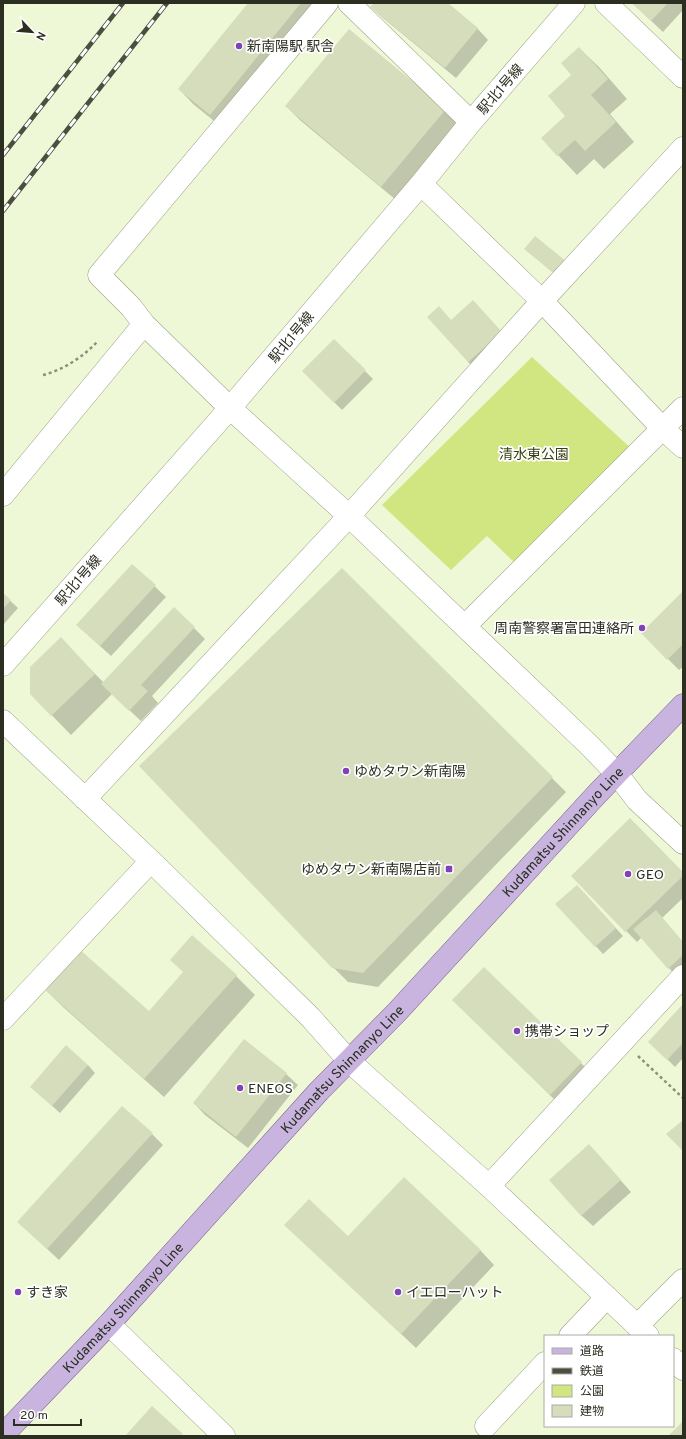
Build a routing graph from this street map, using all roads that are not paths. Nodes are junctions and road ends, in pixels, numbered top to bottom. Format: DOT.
graph roads {
  1 [pos="327,3"];
  2 [pos="349,3"];
  3 [pos="574,3"];
  4 [pos="606,3"];
  5 [pos="683,77"];
  6 [pos="471,122"];
  7 [pos="683,148"];
  8 [pos="421,184"];
  9 [pos="542,301"];
  10 [pos="144,324"];
  11 [pos="230,408"];
  12 [pos="683,408"];
  13 [pos="663,429"];
  14 [pos="683,447"];
  15 [pos="3,496"];
  16 [pos="349,516"];
  17 [pos="465,626"];
  18 [pos="3,665"];
  19 [pos="683,706"];
  20 [pos="3,722"];
  21 [pos="617,774"];
  22 [pos="85,799"];
  23 [pos="683,843"];
  24 [pos="151,861"];
  25 [pos="683,976"];
  26 [pos="3,1019"];
  27 [pos="349,1060"];
  28 [pos="489,1186"];
  29 [pos="683,1280"];
  30 [pos="607,1297"];
  31 [pos="109,1324"];
  32 [pos="643,1331"];
  33 [pos="571,1335"];
  34 [pos="674,1360"];
  35 [pos="544,1364"];
  36 [pos="683,1369"];
  37 [pos="486,1426"];
  38 [pos="3,1435"];
  39 [pos="224,1436"];
  1 -- 10 [label="street"];
  2 -- 6 [label="street"];
  3 -- 6 [label="street, 駅北1号線"];
  4 -- 5 [label="street"];
  6 -- 8 [label="street, 駅北1号線"];
  7 -- 9 [label="street"];
  8 -- 9 [label="street"];
  8 -- 11 [label="street, 駅北1号線"];
  9 -- 13 [label="street"];
  9 -- 16 [label="street"];
  10 -- 11 [label="street"];
  10 -- 15 [label="street"];
  11 -- 16 [label="street"];
  11 -- 18 [label="street, 駅北1号線"];
  12 -- 13 [label="street"];
  13 -- 14 [label="street"];
  13 -- 17 [label="street"];
  16 -- 17 [label="street"];
  16 -- 22 [label="street"];
  17 -- 21 [label="street"];
  19 -- 21 [label="main road, Kudamatsu Shinnanyo Line"];
  20 -- 22 [label="street"];
  21 -- 23 [label="street"];
  21 -- 27 [label="main road, Kudamatsu Shinnanyo Line"];
  22 -- 24 [label="street"];
  24 -- 26 [label="street"];
  24 -- 27 [label="street"];
  25 -- 28 [label="street"];
  27 -- 28 [label="street"];
  27 -- 31 [label="main road, Kudamatsu Shinnanyo Line"];
  28 -- 30 [label="street"];
  29 -- 32 [label="street"];
  30 -- 32 [label="street"];
  30 -- 33 [label="street"];
  31 -- 38 [label="main road, Kudamatsu Shinnanyo Line"];
  31 -- 39 [label="street"];
  34 -- 36 [label="street"];
  35 -- 37 [label="street"];
}
